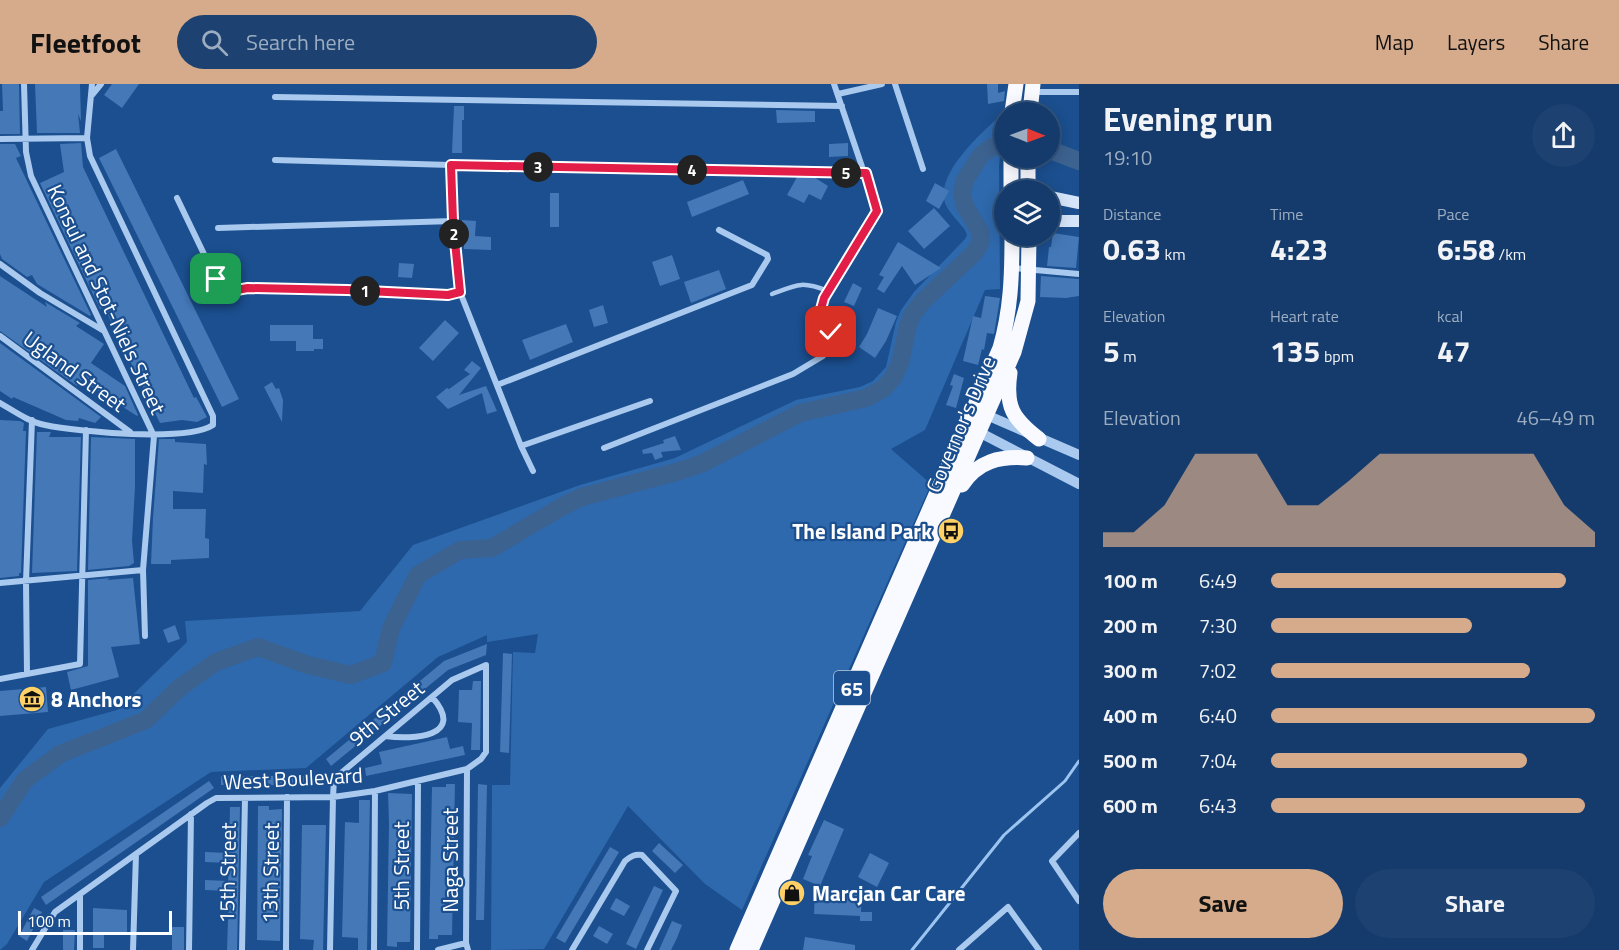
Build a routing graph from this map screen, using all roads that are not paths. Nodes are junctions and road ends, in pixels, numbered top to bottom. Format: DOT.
graph roads {
  1 [pos="24,84"];
  2 [pos="92,84"];
  3 [pos="101,84"];
  4 [pos="834,84"];
  5 [pos="882,84"];
  6 [pos="895,84"];
  7 [pos="1016,84"];
  8 [pos="1032,88"];
  9 [pos="1079,92"];
  10 [pos="838,94"];
  11 [pos="92,95"];
  12 [pos="275,97"];
  13 [pos="1013,102"];
  14 [pos="842,106"];
  15 [pos="0,138"];
  16 [pos="87,138"];
  17 [pos="25,140"];
  18 [pos="275,160"];
  19 [pos="451,165"];
  20 [pos="923,169"];
  21 [pos="866,173"];
  22 [pos="177,198"];
  23 [pos="1060,199"];
  24 [pos="1079,203"];
  25 [pos="453,221"];
  26 [pos="1060,221"];
  27 [pos="1079,221"];
  28 [pos="218,228"];
  29 [pos="719,230"];
  30 [pos="1012,246"];
  31 [pos="1029,246"];
  32 [pos="0,264"];
  33 [pos="1012,268"];
  34 [pos="1030,269"];
  35 [pos="1079,274"];
  36 [pos="828,291"];
  37 [pos="460,292"];
  38 [pos="772,294"];
  39 [pos="105,331"];
  40 [pos="0,336"];
  41 [pos="1014,352"];
  42 [pos="497,385"];
  43 [pos="650,401"];
  44 [pos="0,403"];
  45 [pos="980,412"];
  46 [pos="32,420"];
  47 [pos="973,429"];
  48 [pos="86,430"];
  49 [pos="131,433"];
  50 [pos="154,436"];
  51 [pos="1039,439"];
  52 [pos="521,446"];
  53 [pos="604,448"];
  54 [pos="1079,455"];
  55 [pos="1027,458"];
  56 [pos="533,471"];
  57 [pos="1079,484"];
  58 [pos="944,512"];
  59 [pos="143,570"];
  60 [pos="82,576"];
  61 [pos="26,582"];
  62 [pos="0,583"];
  63 [pos="145,636"];
  64 [pos="27,674"];
  65 [pos="0,679"];
  66 [pos="432,697"];
  67 [pos="385,736"];
  68 [pos="467,769"];
  69 [pos="418,782"];
  70 [pos="375,791"];
  71 [pos="287,797"];
  72 [pos="333,797"];
  73 [pos="245,798"];
  74 [pos="191,814"];
  75 [pos="1079,833"];
  76 [pos="136,854"];
  77 [pos="80,894"];
  78 [pos="1079,901"];
  79 [pos="467,947"];
  80 [pos="32,950"];
  81 [pos="80,950"];
  82 [pos="133,950"];
  83 [pos="189,950"];
  84 [pos="242,950"];
  85 [pos="286,950"];
  86 [pos="330,950"];
  87 [pos="374,950"];
  88 [pos="417,950"];
  89 [pos="438,950"];
  90 [pos="572,950"];
  91 [pos="647,950"];
  92 [pos="737,950"];
  93 [pos="751,950"];
  94 [pos="960,950"];
  95 [pos="1039,950"];
  1 -- 17 [label="street, Konsul and Stot-Niels Street"];
  2 -- 11 [label="street"];
  3 -- 11 [label="street"];
  4 -- 10 [label="street"];
  5 -- 10 [label="street"];
  6 -- 20 [label="street"];
  7 -- 13 [label="highway"];
  8 -- 9 [label="street"];
  10 -- 14 [label="street"];
  11 -- 16 [label="street"];
  12 -- 14 [label="street"];
  14 -- 21 [label="street"];
  15 -- 17 [label="street"];
  16 -- 17 [label="street"];
  16 -- 50 [label="street"];
  17 -- 39 [label="street, Konsul and Stot-Niels Street"];
  18 -- 19 [label="street"];
  19 -- 21 [label="street"];
  19 -- 25 [label="street"];
  21 -- 36 [label="street"];
  22 -- 37 [label="street"];
  23 -- 24 [label="main road"];
  25 -- 28 [label="street"];
  25 -- 37 [label="street"];
  26 -- 27 [label="main road"];
  29 -- 42 [label="street"];
  30 -- 33 [label="highway, Governor's Drive / 65"];
  31 -- 34 [label="highway, Governor's Drive / 65"];
  32 -- 39 [label="street"];
  33 -- 34 [label="street"];
  33 -- 45 [label="highway, Governor's Drive / 65"];
  34 -- 35 [label="street"];
  34 -- 41 [label="highway, Governor's Drive / 65"];
  36 -- 38 [label="lane"];
  36 -- 53 [label="street"];
  37 -- 42 [label="street"];
  39 -- 50 [label="street, Konsul and Stot-Niels Street"];
  40 -- 49 [label="street, Ugland Street"];
  41 -- 45 [label="highway, Governor's Drive / 65"];
  41 -- 51 [label="highway"];
  42 -- 52 [label="street"];
  43 -- 52 [label="street"];
  44 -- 46 [label="street"];
  45 -- 47 [label="highway, Governor's Drive / 65"];
  45 -- 51 [label="street"];
  46 -- 48 [label="street"];
  46 -- 61 [label="street"];
  47 -- 55 [label="street"];
  47 -- 58 [label="highway, Governor's Drive / 65"];
  47 -- 92 [label="highway, Governor's Drive / 65"];
  48 -- 49 [label="street"];
  48 -- 60 [label="street"];
  49 -- 50 [label="street"];
  50 -- 59 [label="street, Konsul and Stot-Niels Street"];
  51 -- 54 [label="street"];
  52 -- 56 [label="street"];
  55 -- 57 [label="street"];
  55 -- 58 [label="highway"];
  58 -- 93 [label="highway, Governor's Drive / 65"];
  59 -- 60 [label="street"];
  59 -- 63 [label="street, Konsul and Stot-Niels Street"];
  60 -- 61 [label="street"];
  60 -- 64 [label="street"];
  61 -- 62 [label="street"];
  61 -- 64 [label="street"];
  64 -- 65 [label="street"];
  66 -- 67 [label="street, 9th Street"];
  66 -- 67 [label="street"];
  66 -- 68 [label="street, 9th Street"];
  67 -- 72 [label="street, 9th Street"];
  68 -- 69 [label="street, West Boulevard"];
  68 -- 79 [label="street, Naga Street"];
  69 -- 70 [label="street, West Boulevard"];
  69 -- 88 [label="street, 5th Street"];
  70 -- 72 [label="street, West Boulevard"];
  70 -- 87 [label="street"];
  71 -- 72 [label="street, West Boulevard"];
  71 -- 73 [label="street, West Boulevard"];
  71 -- 85 [label="street, 13th Street"];
  72 -- 86 [label="street, 9th Street"];
  73 -- 74 [label="street, West Boulevard"];
  73 -- 84 [label="street, 15th Street"];
  74 -- 76 [label="street, West Boulevard"];
  74 -- 83 [label="street"];
  75 -- 78 [label="street"];
  76 -- 77 [label="street, West Boulevard"];
  76 -- 82 [label="street"];
  77 -- 80 [label="street, West Boulevard"];
  77 -- 81 [label="street"];
  79 -- 89 [label="street"];
  90 -- 91 [label="street"];
  94 -- 95 [label="street"];
}
